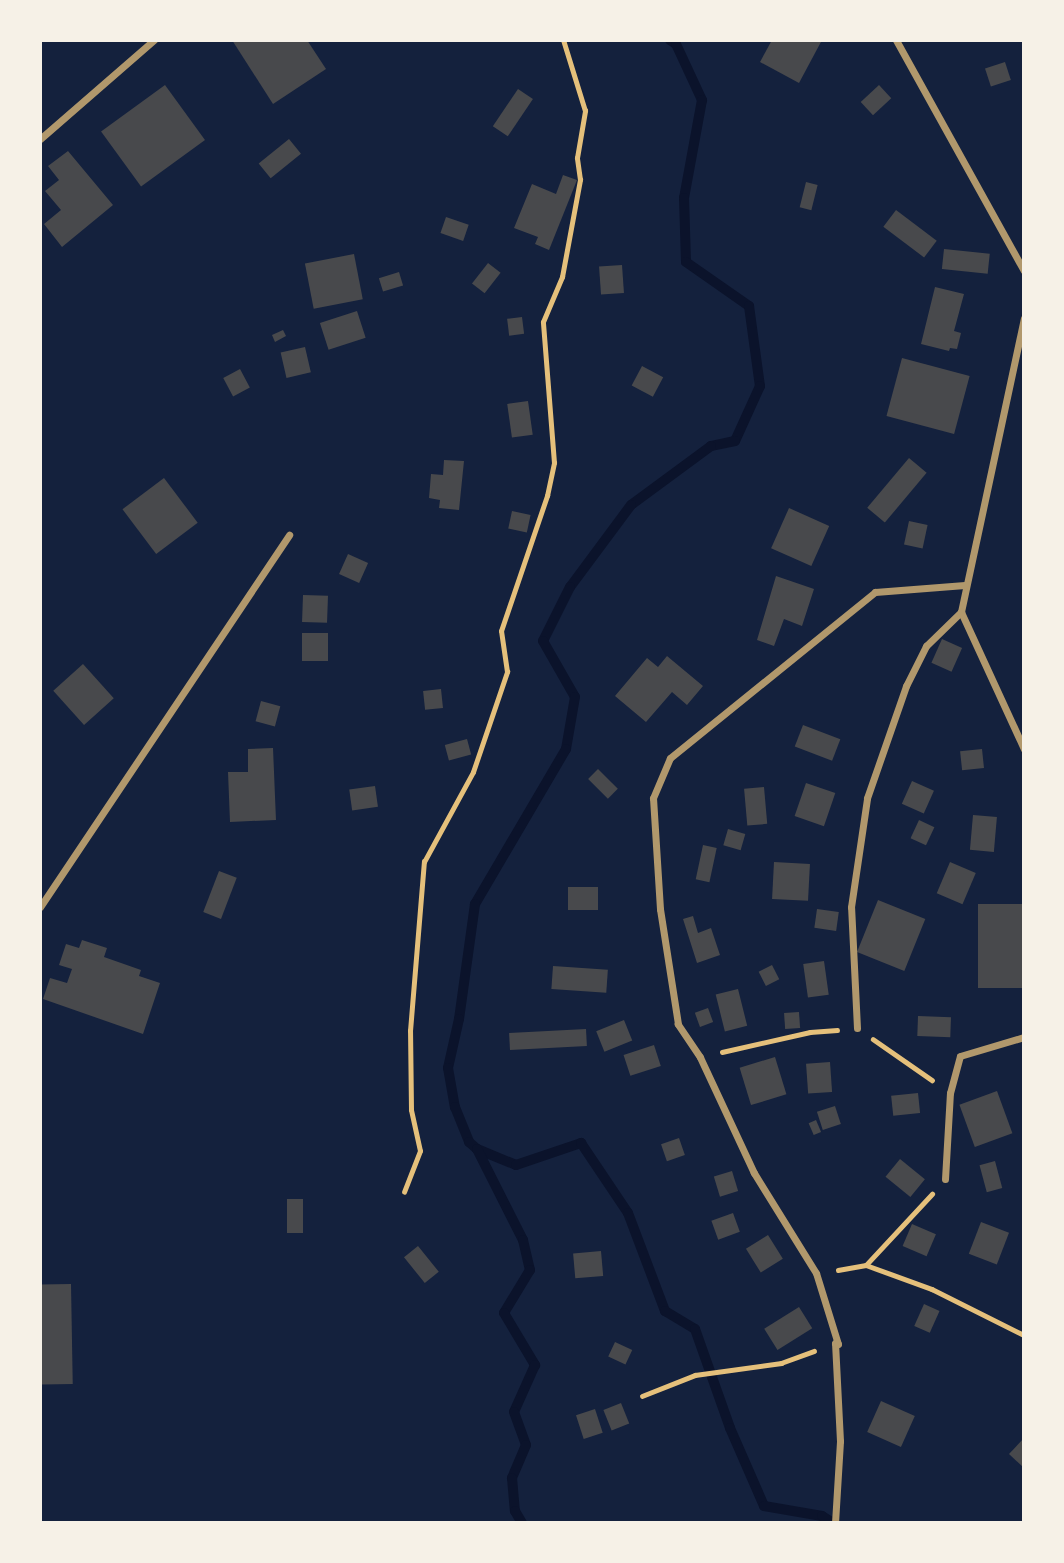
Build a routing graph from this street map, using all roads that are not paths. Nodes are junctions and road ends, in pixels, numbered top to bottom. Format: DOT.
graph roads {
  1 [pos="154,40"];
  2 [pos="896,40"];
  3 [pos="40,139"];
  4 [pos="1024,271"];
  5 [pos="1024,318"];
  6 [pos="289,535"];
  7 [pos="965,585"];
  8 [pos="961,612"];
  9 [pos="1024,749"];
  10 [pos="40,907"];
  11 [pos="857,1028"];
  12 [pos="1024,1037"];
  13 [pos="944,1179"];
  14 [pos="835,1523"];
  1 -- 3 [label="street"];
  2 -- 4 [label="street"];
  5 -- 7 [label="street"];
  6 -- 10 [label="street"];
  7 -- 8 [label="street"];
  7 -- 14 [label="street"];
  8 -- 9 [label="street"];
  8 -- 11 [label="street"];
  12 -- 13 [label="street"];
}
